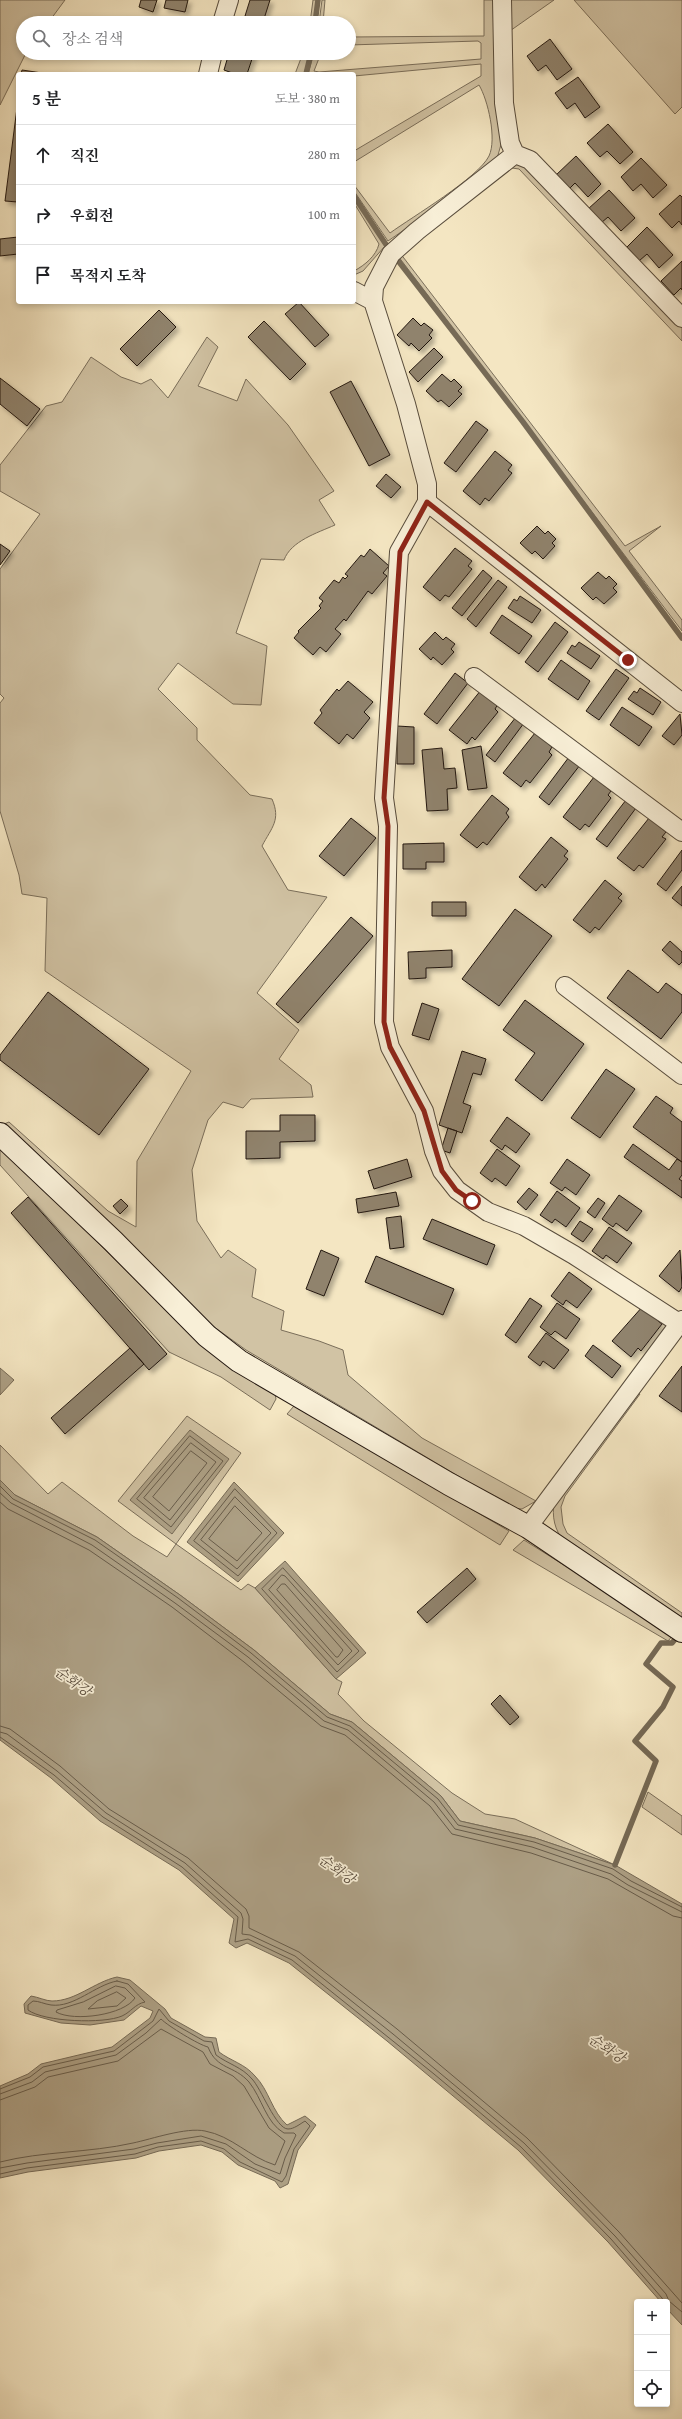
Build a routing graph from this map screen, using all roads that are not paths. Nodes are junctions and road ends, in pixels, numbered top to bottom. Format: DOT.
graph roads {
  1 [pos="229,0"];
  2 [pos="502,0"];
  3 [pos="224,16"];
  4 [pos="212,60"];
  5 [pos="209,72"];
  6 [pos="515,154"];
  7 [pos="356,292"];
  8 [pos="373,301"];
  9 [pos="682,318"];
  10 [pos="427,502"];
  11 [pos="474,677"];
  12 [pos="682,703"];
  13 [pos="682,832"];
  14 [pos="565,986"];
  15 [pos="682,1075"];
  16 [pos="0,1134"];
  17 [pos="681,1322"];
  18 [pos="528,1527"];
  19 [pos="682,1631"];
  1 -- 3 [label="street"];
  2 -- 6 [label="street"];
  4 -- 5 [label="street"];
  6 -- 8 [label="street"];
  6 -- 9 [label="street"];
  7 -- 8 [label="street"];
  8 -- 10 [label="street"];
  10 -- 12 [label="street"];
  10 -- 17 [label="street"];
  11 -- 13 [label="street"];
  14 -- 15 [label="street"];
  16 -- 18 [label="street"];
  17 -- 18 [label="street"];
  18 -- 19 [label="street"];
}
